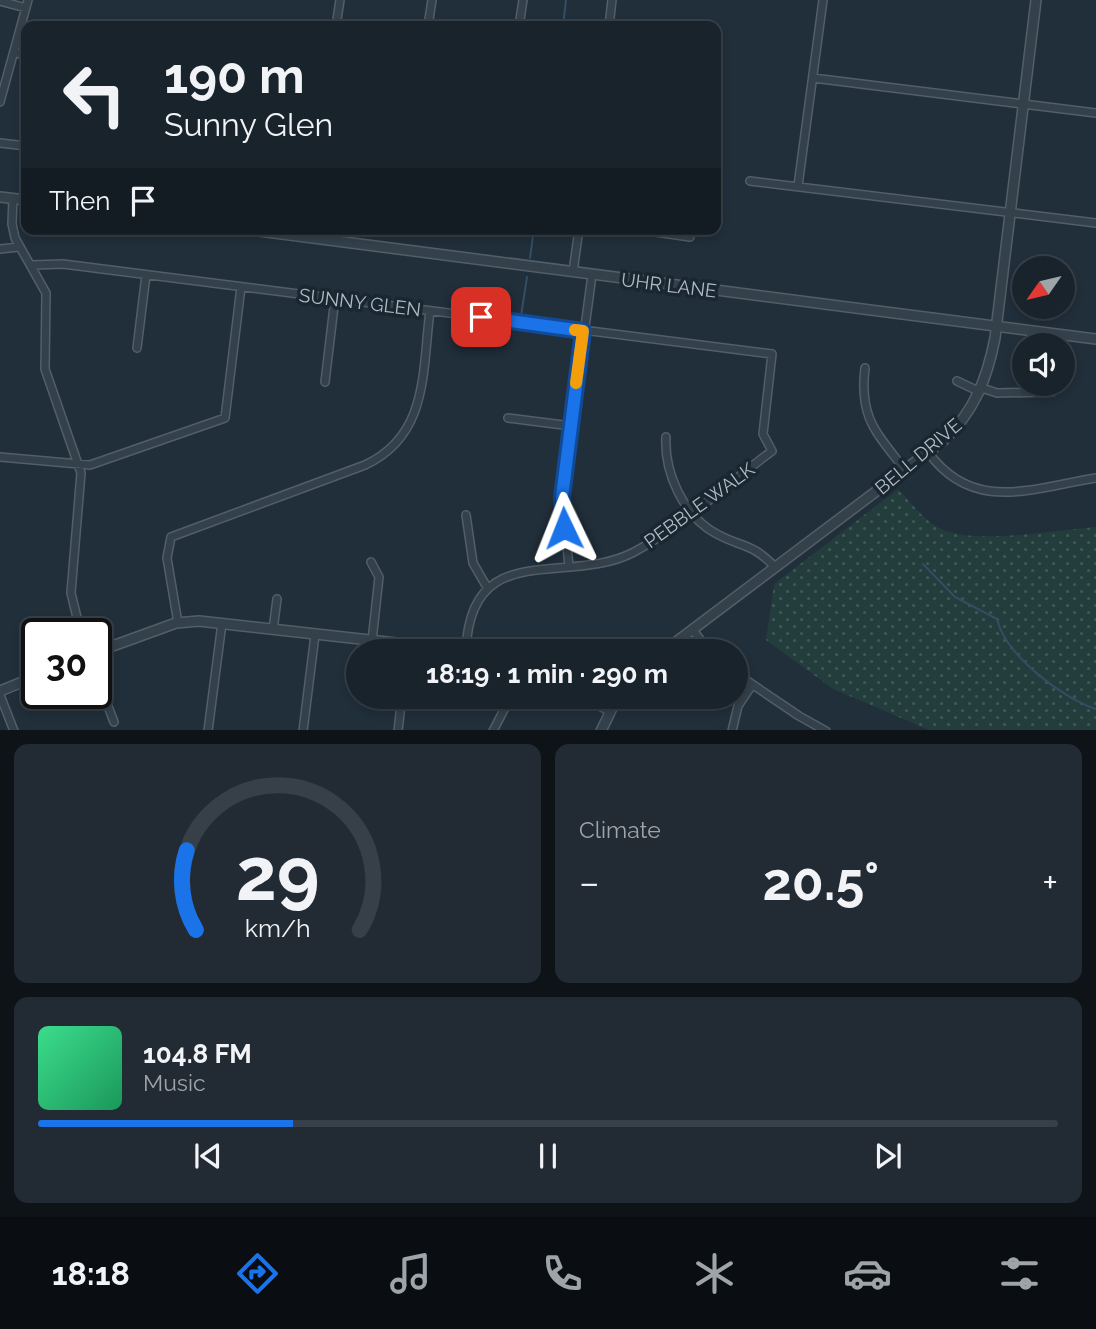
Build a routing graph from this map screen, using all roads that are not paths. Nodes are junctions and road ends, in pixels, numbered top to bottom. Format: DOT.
graph roads {
  1 [pos="340,0"];
  2 [pos="432,0"];
  3 [pos="523,0"];
  4 [pos="612,0"];
  5 [pos="824,0"];
  6 [pos="1036,0"];
  7 [pos="0,1"];
  8 [pos="27,4"];
  9 [pos="22,21"];
  10 [pos="337,21"];
  11 [pos="429,21"];
  12 [pos="520,21"];
  13 [pos="610,21"];
  14 [pos="21,27"];
  15 [pos="14,53"];
  16 [pos="21,54"];
  17 [pos="813,78"];
  18 [pos="0,102"];
  19 [pos="1023,104"];
  20 [pos="1096,113"];
  21 [pos="0,143"];
  22 [pos="21,145"];
  23 [pos="750,181"];
  24 [pos="798,186"];
  25 [pos="0,197"];
  26 [pos="13,198"];
  27 [pos="21,199"];
  28 [pos="1010,213"];
  29 [pos="1096,223"];
  30 [pos="297,235"];
  31 [pos="578,235"];
  32 [pos="676,235"];
  33 [pos="690,237"];
  34 [pos="19,247"];
  35 [pos="0,249"];
  36 [pos="32,265"];
  37 [pos="573,272"];
  38 [pos="146,275"];
  39 [pos="592,275"];
  40 [pos="241,287"];
  41 [pos="334,298"];
  42 [pos="430,311"];
  43 [pos="996,326"];
  44 [pos="583,331"];
  45 [pos="1096,339"];
  46 [pos="136,348"];
  47 [pos="864,368"];
  48 [pos="957,381"];
  49 [pos="325,382"];
  50 [pos="981,390"];
  51 [pos="1012,393"];
  52 [pos="508,418"];
  53 [pos="571,426"];
  54 [pos="666,436"];
  55 [pos="772,451"];
  56 [pos="928,452"];
  57 [pos="0,457"];
  58 [pos="79,466"];
  59 [pos="905,470"];
  60 [pos="1096,478"];
  61 [pos="692,510"];
  62 [pos="466,515"];
  63 [pos="371,562"];
  64 [pos="569,566"];
  65 [pos="775,567"];
  66 [pos="488,589"];
  67 [pos="277,599"];
  68 [pos="77,618"];
  69 [pos="178,623"];
  70 [pos="222,623"];
  71 [pos="273,630"];
  72 [pos="693,630"];
  73 [pos="315,635"];
  74 [pos="353,639"];
  75 [pos="372,639"];
  76 [pos="467,639"];
  77 [pos="681,639"];
  78 [pos="700,639"];
  79 [pos="112,646"];
  80 [pos="748,682"];
  81 [pos="21,683"];
  82 [pos="752,685"];
  83 [pos="0,693"];
  84 [pos="109,709"];
  85 [pos="400,709"];
  86 [pos="504,709"];
  87 [pos="609,710"];
  88 [pos="114,722"];
  89 [pos="14,730"];
  90 [pos="208,730"];
  91 [pos="303,730"];
  92 [pos="398,730"];
  93 [pos="493,730"];
  94 [pos="601,730"];
  95 [pos="732,730"];
  96 [pos="826,730"];
  1 -- 10 [label="street"];
  2 -- 11 [label="street"];
  3 -- 12 [label="street"];
  4 -- 13 [label="street"];
  5 -- 17 [label="street"];
  6 -- 19 [label="street, BELL DRIVE"];
  7 -- 8 [label="street"];
  8 -- 9 [label="street"];
  14 -- 15 [label="street"];
  15 -- 16 [label="street"];
  15 -- 18 [label="street"];
  17 -- 19 [label="street"];
  17 -- 24 [label="street"];
  19 -- 20 [label="street"];
  19 -- 28 [label="street, BELL DRIVE"];
  21 -- 22 [label="street"];
  23 -- 24 [label="street"];
  24 -- 28 [label="street"];
  25 -- 26 [label="street"];
  26 -- 27 [label="street"];
  26 -- 34 [label="street"];
  28 -- 29 [label="street"];
  28 -- 43 [label="street, BELL DRIVE"];
  30 -- 37 [label="street, UHR LANE"];
  31 -- 37 [label="street"];
  32 -- 33 [label="street"];
  34 -- 35 [label="street"];
  34 -- 36 [label="street"];
  36 -- 38 [label="street, SUNNY GLEN"];
  36 -- 58 [label="street"];
  37 -- 39 [label="street, UHR LANE"];
  38 -- 40 [label="street, SUNNY GLEN"];
  38 -- 46 [label="street"];
  39 -- 43 [label="street, UHR LANE"];
  39 -- 44 [label="street"];
  40 -- 41 [label="street, SUNNY GLEN"];
  40 -- 58 [label="street"];
  41 -- 42 [label="street, SUNNY GLEN"];
  41 -- 49 [label="street"];
  42 -- 44 [label="street, SUNNY GLEN"];
  42 -- 69 [label="street"];
  43 -- 45 [label="street, UHR LANE"];
  43 -- 50 [label="street, BELL DRIVE"];
  44 -- 53 [label="street"];
  44 -- 55 [label="street, SUNNY GLEN"];
  47 -- 59 [label="street"];
  48 -- 50 [label="street"];
  50 -- 51 [label="street"];
  50 -- 56 [label="street, BELL DRIVE"];
  52 -- 53 [label="street"];
  53 -- 64 [label="street"];
  54 -- 61 [label="street"];
  55 -- 61 [label="street, PEBBLE WALK"];
  56 -- 59 [label="street, BELL DRIVE"];
  56 -- 60 [label="street"];
  57 -- 58 [label="street"];
  58 -- 68 [label="street"];
  59 -- 65 [label="street, BELL DRIVE"];
  61 -- 64 [label="street, PEBBLE WALK"];
  61 -- 65 [label="street"];
  62 -- 66 [label="street"];
  63 -- 75 [label="street"];
  64 -- 66 [label="street, PEBBLE WALK"];
  65 -- 72 [label="street, BELL DRIVE"];
  66 -- 76 [label="street"];
  67 -- 71 [label="street"];
  69 -- 70 [label="street"];
  69 -- 79 [label="street"];
  70 -- 71 [label="street"];
  70 -- 90 [label="street"];
  71 -- 73 [label="street"];
  72 -- 77 [label="street, BELL DRIVE"];
  72 -- 78 [label="street"];
  73 -- 74 [label="street"];
  73 -- 91 [label="street"];
  80 -- 82 [label="street"];
  81 -- 83 [label="street"];
  82 -- 95 [label="street"];
  82 -- 96 [label="street"];
  83 -- 89 [label="street"];
  84 -- 88 [label="street"];
  85 -- 92 [label="street"];
  86 -- 93 [label="street"];
  87 -- 94 [label="street"];
}
